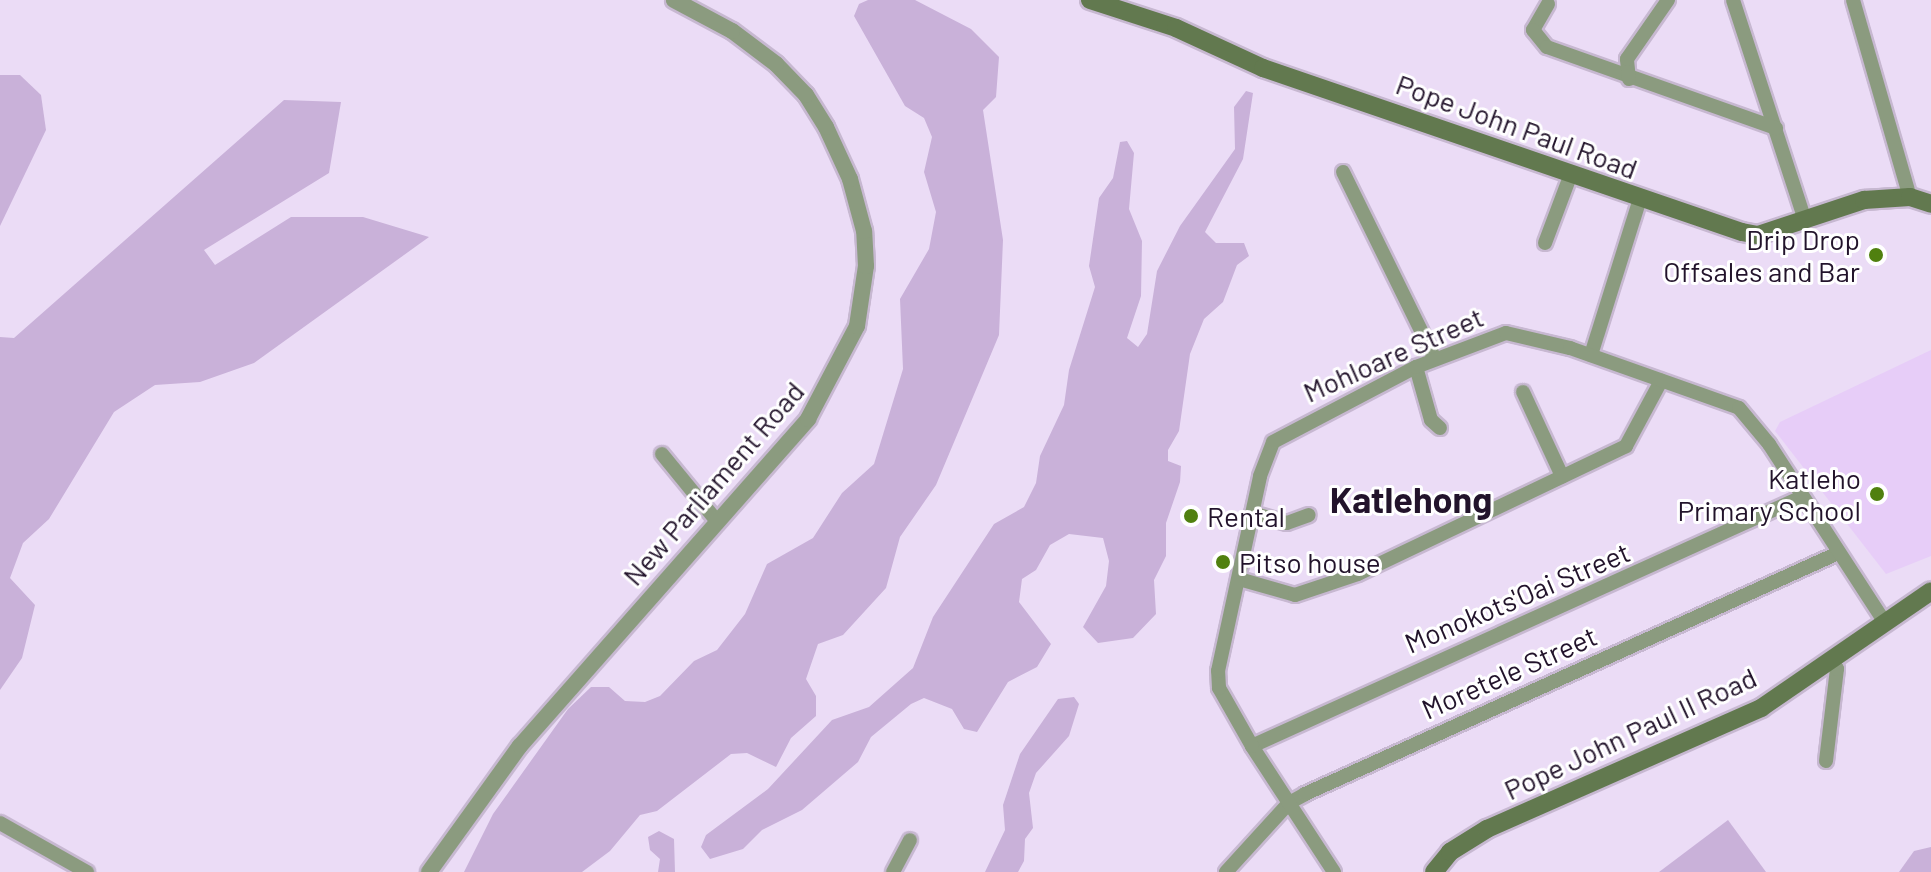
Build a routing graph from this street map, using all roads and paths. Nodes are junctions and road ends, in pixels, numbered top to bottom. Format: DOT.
graph roads {
  1 [pos="674,0"];
  2 [pos="1090,0"];
  3 [pos="1668,0"];
  4 [pos="1733,0"];
  5 [pos="1853,0"];
  6 [pos="1548,4"];
  7 [pos="1629,79"];
  8 [pos="1776,128"];
  9 [pos="1343,172"];
  10 [pos="1571,174"];
  11 [pos="1910,197"];
  12 [pos="1640,199"];
  13 [pos="1931,204"];
  14 [pos="1805,220"];
  15 [pos="1545,243"];
  16 [pos="1591,355"];
  17 [pos="1435,359"];
  18 [pos="1416,367"];
  19 [pos="1661,381"];
  20 [pos="1523,392"];
  21 [pos="1440,428"];
  22 [pos="662,454"];
  23 [pos="1562,476"];
  24 [pos="1802,497"];
  25 [pos="1252,513"];
  26 [pos="1309,515"];
  27 [pos="716,520"];
  28 [pos="1836,554"];
  29 [pos="1239,579"];
  30 [pos="1931,591"];
  31 [pos="1884,621"];
  32 [pos="1831,659"];
  33 [pos="1252,746"];
  34 [pos="1826,761"];
  35 [pos="1289,803"];
  36 [pos="0,823"];
  37 [pos="910,840"];
  38 [pos="87,872"];
  39 [pos="429,872"];
  40 [pos="893,872"];
  41 [pos="1226,872"];
  42 [pos="1334,872"];
  43 [pos="1434,872"];
  1 -- 27 [label="street, New Parliament Road"];
  2 -- 10 [label="main road, Pope John Paul Road"];
  3 -- 7 [label="street"];
  4 -- 8 [label="street"];
  5 -- 11 [label="street"];
  6 -- 7 [label="street"];
  7 -- 8 [label="street"];
  8 -- 14 [label="street"];
  9 -- 17 [label="street"];
  10 -- 12 [label="main road, Pope John Paul Road"];
  10 -- 15 [label="street"];
  11 -- 13 [label="main road, Pope John Paul Road"];
  11 -- 14 [label="main road, Pope John Paul Road"];
  12 -- 14 [label="main road, Pope John Paul Road"];
  12 -- 16 [label="street"];
  16 -- 17 [label="street, Mohloare Street"];
  16 -- 19 [label="street, Mohloare Street"];
  17 -- 18 [label="street, Mohloare Street"];
  18 -- 21 [label="street"];
  18 -- 25 [label="street, Mohloare Street"];
  19 -- 23 [label="street"];
  19 -- 24 [label="street, Mohloare Street"];
  20 -- 23 [label="street"];
  22 -- 27 [label="street"];
  23 -- 29 [label="street"];
  24 -- 28 [label="street, Mohloare Street"];
  24 -- 33 [label="street, Monokots'Oai Street"];
  25 -- 26 [label="street"];
  25 -- 29 [label="street, Mohloare Street"];
  27 -- 39 [label="street, New Parliament Road"];
  28 -- 31 [label="street, Mohloare Street"];
  28 -- 35 [label="street, Moretele Street"];
  29 -- 33 [label="street, Mohloare Street"];
  30 -- 31 [label="main road, Pope John Paul II Road"];
  31 -- 32 [label="main road, Pope John Paul II Road"];
  32 -- 34 [label="street"];
  32 -- 43 [label="main road, Pope John Paul II Road"];
  33 -- 35 [label="street, Mohloare Street"];
  35 -- 41 [label="street, Moretele Street"];
  35 -- 42 [label="street, Mohloare Street"];
  36 -- 38 [label="street"];
  37 -- 40 [label="street"];
}
